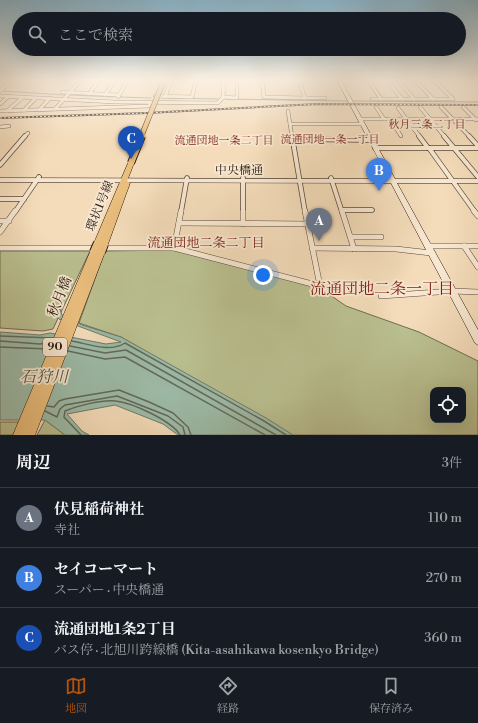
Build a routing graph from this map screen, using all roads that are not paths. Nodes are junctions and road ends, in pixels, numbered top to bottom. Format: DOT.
graph roads {
  1 [pos="19,100"];
  2 [pos="34,100"];
  3 [pos="48,100"];
  4 [pos="63,100"];
  5 [pos="86,100"];
  6 [pos="156,100"];
  7 [pos="159,100"];
  8 [pos="220,100"];
  9 [pos="350,100"];
  10 [pos="115,102"];
  11 [pos="151,103"];
  12 [pos="376,107"];
  13 [pos="420,107"];
  14 [pos="441,107"];
  15 [pos="398,108"];
  16 [pos="463,108"];
  17 [pos="55,109"];
  18 [pos="24,110"];
  19 [pos="39,110"];
  20 [pos="0,111"];
  21 [pos="7,111"];
  22 [pos="288,111"];
  23 [pos="384,119"];
  24 [pos="390,119"];
  25 [pos="407,119"];
  26 [pos="430,119"];
  27 [pos="452,119"];
  28 [pos="477,120"];
  29 [pos="361,121"];
  30 [pos="290,124"];
  31 [pos="9,126"];
  32 [pos="0,127"];
  33 [pos="28,133"];
  34 [pos="401,136"];
  35 [pos="292,139"];
  36 [pos="371,140"];
  37 [pos="478,147"];
  38 [pos="376,148"];
  39 [pos="429,148"];
  40 [pos="454,148"];
  41 [pos="0,157"];
  42 [pos="7,157"];
  43 [pos="133,163"];
  44 [pos="0,165"];
  45 [pos="0,177"];
  46 [pos="478,178"];
  47 [pos="38,179"];
  48 [pos="126,179"];
  49 [pos="187,179"];
  50 [pos="243,179"];
  51 [pos="299,179"];
  52 [pos="331,179"];
  53 [pos="0,180"];
  54 [pos="392,180"];
  55 [pos="451,180"];
  56 [pos="478,181"];
  57 [pos="0,199"];
  58 [pos="24,199"];
  59 [pos="342,210"];
  60 [pos="372,210"];
  61 [pos="476,210"];
  62 [pos="478,216"];
  63 [pos="0,220"];
  64 [pos="9,220"];
  65 [pos="179,223"];
  66 [pos="243,224"];
  67 [pos="308,224"];
  68 [pos="0,232"];
  69 [pos="350,237"];
  70 [pos="381,237"];
  71 [pos="464,246"];
  72 [pos="478,246"];
  73 [pos="0,248"];
  74 [pos="174,248"];
  75 [pos="312,248"];
  76 [pos="354,249"];
  77 [pos="429,250"];
  78 [pos="98,252"];
  79 [pos="478,267"];
  80 [pos="452,291"];
  81 [pos="478,292"];
  82 [pos="381,296"];
  83 [pos="478,340"];
  84 [pos="19,435"];
  85 [pos="29,435"];
  1 -- 21 [label="street"];
  2 -- 18 [label="street"];
  3 -- 19 [label="street"];
  4 -- 17 [label="street"];
  5 -- 10 [label="street"];
  6 -- 43 [label="main road, 90, bridge"];
  7 -- 43 [label="main road, 90, bridge"];
  8 -- 11 [label="street"];
  9 -- 29 [label="street"];
  10 -- 11 [label="street"];
  11 -- 17 [label="street"];
  12 -- 23 [label="street"];
  13 -- 26 [label="street"];
  14 -- 27 [label="street"];
  15 -- 25 [label="street"];
  16 -- 28 [label="street"];
  17 -- 19 [label="street"];
  18 -- 19 [label="street"];
  18 -- 21 [label="street"];
  20 -- 21 [label="street"];
  22 -- 30 [label="street"];
  23 -- 24 [label="street"];
  23 -- 29 [label="street"];
  24 -- 25 [label="street"];
  24 -- 34 [label="street"];
  25 -- 26 [label="street"];
  25 -- 39 [label="street"];
  26 -- 27 [label="street"];
  26 -- 40 [label="street"];
  27 -- 28 [label="street"];
  27 -- 37 [label="street"];
  29 -- 30 [label="street"];
  29 -- 36 [label="street"];
  30 -- 35 [label="street"];
  31 -- 32 [label="street"];
  33 -- 42 [label="street"];
  35 -- 36 [label="street"];
  35 -- 51 [label="street"];
  36 -- 38 [label="street"];
  37 -- 40 [label="street"];
  38 -- 39 [label="street"];
  38 -- 54 [label="street"];
  39 -- 40 [label="street"];
  39 -- 55 [label="street"];
  40 -- 46 [label="street"];
  41 -- 42 [label="street"];
  42 -- 44 [label="street"];
  43 -- 48 [label="main road, 環状1号線 / 90"];
  45 -- 47 [label="street, 中央橋通"];
  46 -- 55 [label="street, 中央橋通"];
  47 -- 48 [label="street, 中央橋通"];
  47 -- 53 [label="street, 中央橋通"];
  47 -- 58 [label="street"];
  48 -- 49 [label="street, 中央橋通"];
  48 -- 78 [label="main road, 環状1号線 / 90"];
  49 -- 50 [label="street, 中央橋通"];
  49 -- 65 [label="street"];
  50 -- 51 [label="street, 中央橋通"];
  50 -- 66 [label="street"];
  51 -- 52 [label="street, 中央橋通"];
  51 -- 67 [label="street"];
  52 -- 54 [label="street, 中央橋通"];
  52 -- 59 [label="street"];
  54 -- 55 [label="street, 中央橋通"];
  54 -- 77 [label="street"];
  55 -- 56 [label="street, 中央橋通"];
  55 -- 61 [label="street"];
  57 -- 58 [label="street"];
  58 -- 64 [label="street"];
  59 -- 60 [label="street"];
  59 -- 69 [label="street"];
  61 -- 62 [label="street"];
  63 -- 64 [label="street"];
  64 -- 68 [label="street"];
  65 -- 66 [label="street"];
  65 -- 74 [label="street"];
  66 -- 67 [label="street"];
  67 -- 75 [label="street"];
  69 -- 70 [label="street"];
  69 -- 76 [label="street"];
  71 -- 72 [label="street"];
  71 -- 77 [label="street"];
  71 -- 79 [label="street"];
  73 -- 74 [label="street"];
  74 -- 75 [label="street"];
  75 -- 76 [label="street"];
  76 -- 77 [label="street"];
  77 -- 80 [label="street"];
  78 -- 84 [label="main road, 秋月橋 / 90"];
  78 -- 85 [label="main road, 秋月橋 / 90"];
  80 -- 81 [label="street"];
  80 -- 82 [label="street"];
  80 -- 83 [label="street"];
}
